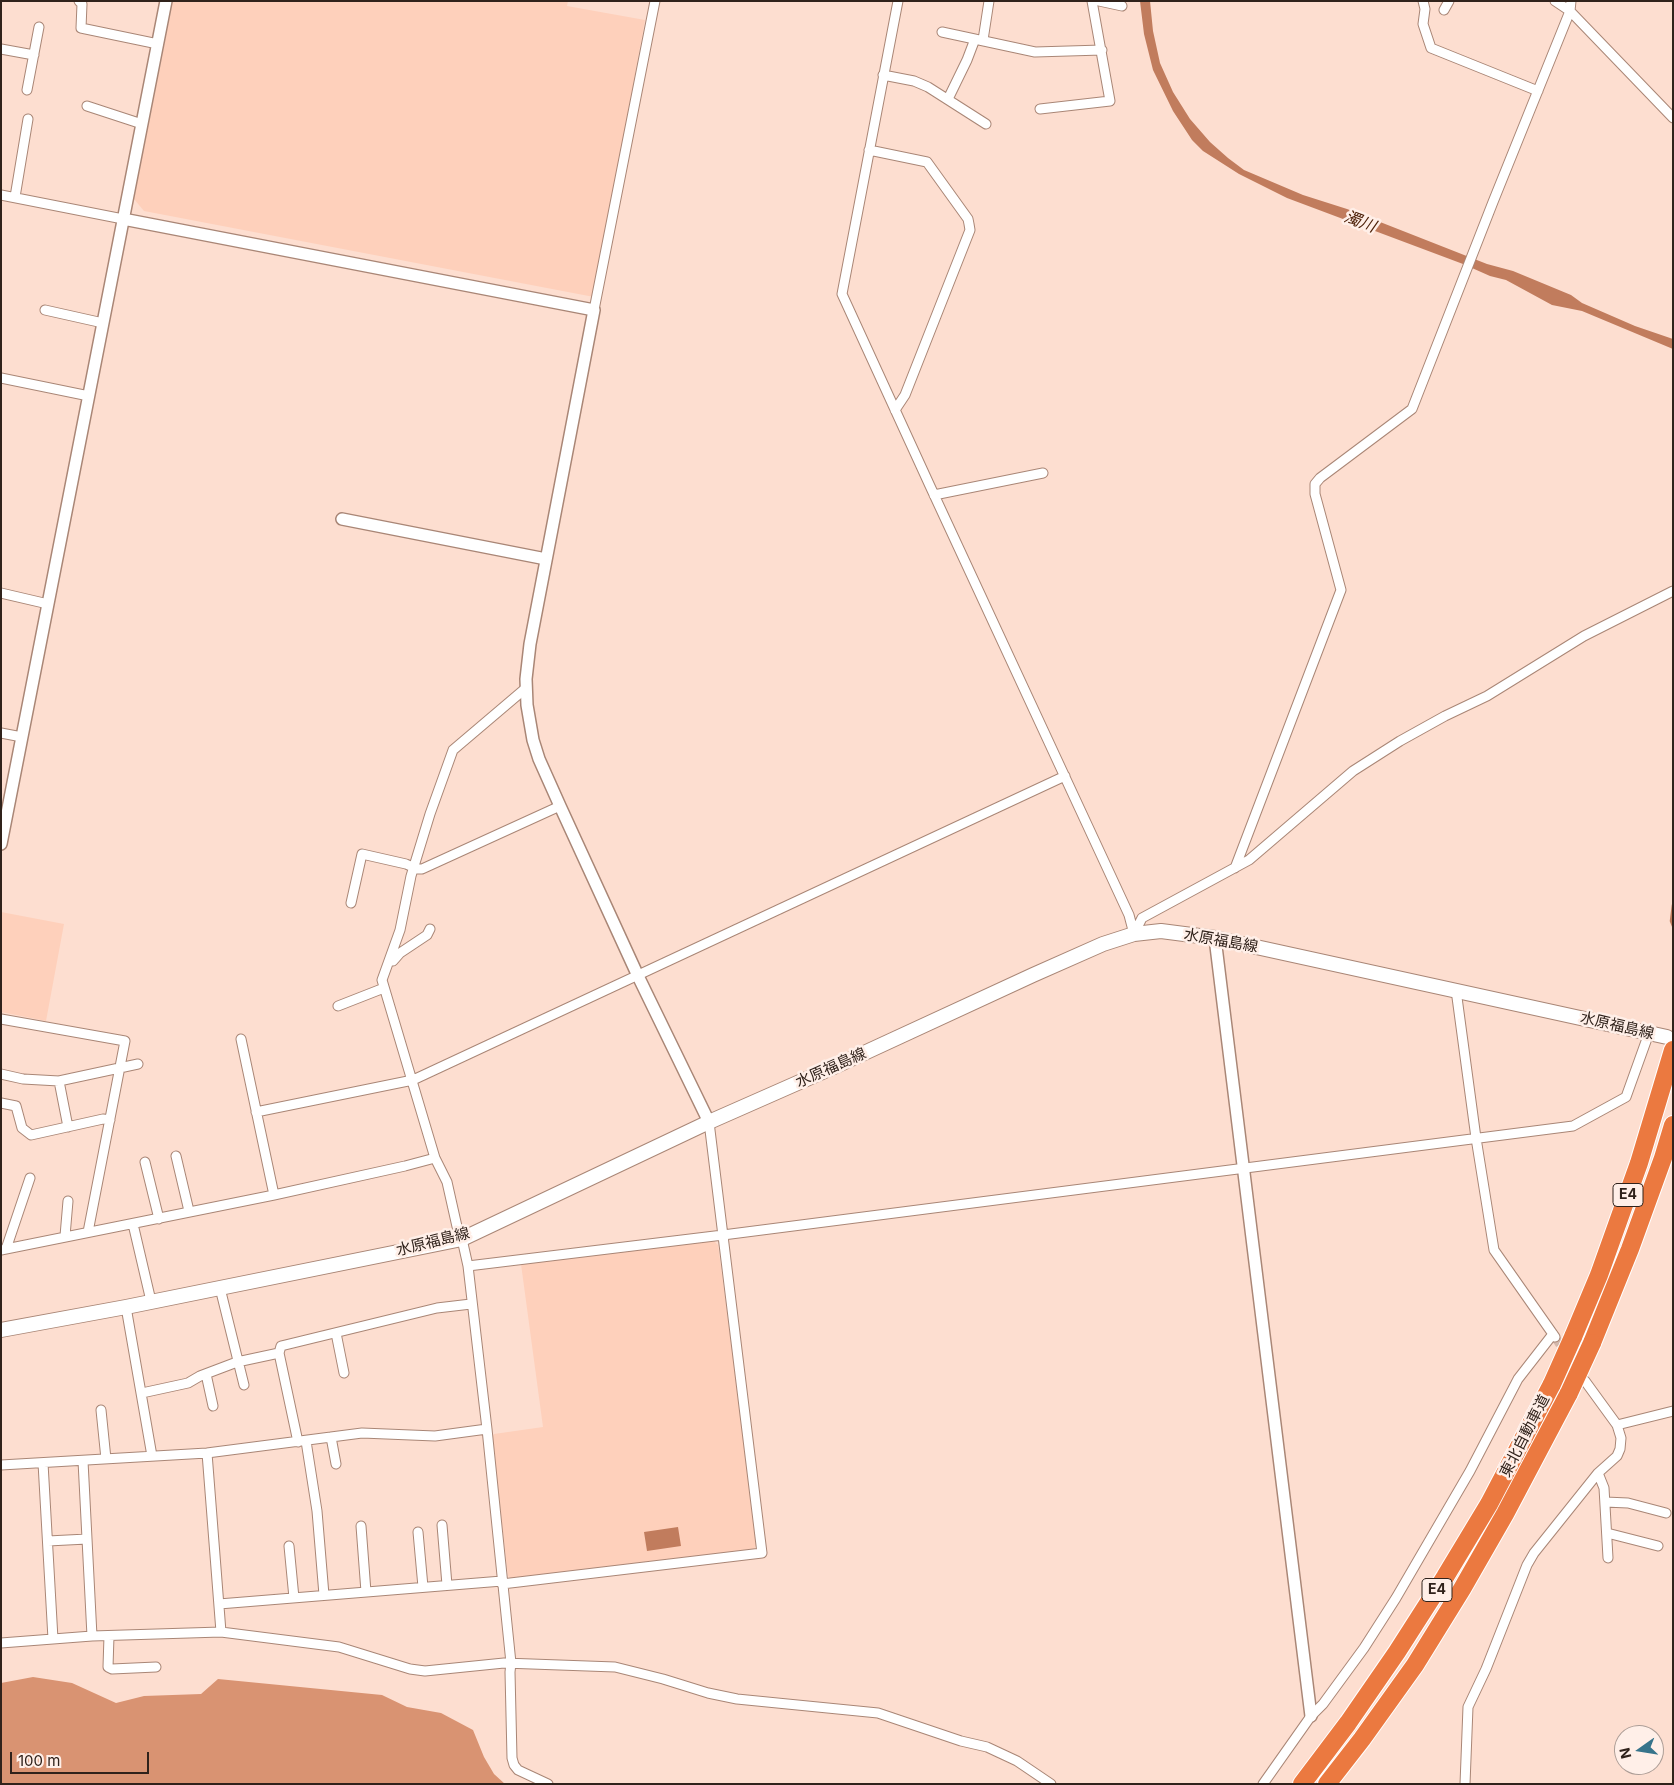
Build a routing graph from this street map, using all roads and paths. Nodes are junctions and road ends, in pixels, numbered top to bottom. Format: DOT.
graph roads {
  1 [pos="79,1"];
  2 [pos="166,1"];
  3 [pos="655,1"];
  4 [pos="898,1"];
  5 [pos="989,1"];
  6 [pos="1092,1"];
  7 [pos="1099,1"];
  8 [pos="1423,1"];
  9 [pos="1449,1"];
  10 [pos="1555,1"];
  11 [pos="1571,1"];
  12 [pos="1122,6"];
  13 [pos="1444,10"];
  14 [pos="1570,11"];
  15 [pos="39,27"];
  16 [pos="942,32"];
  17 [pos="979,40"];
  18 [pos="158,44"];
  19 [pos="1,49"];
  20 [pos="1102,50"];
  21 [pos="34,54"];
  22 [pos="883,75"];
  23 [pos="27,90"];
  24 [pos="1538,91"];
  25 [pos="948,99"];
  26 [pos="87,106"];
  27 [pos="1040,109"];
  28 [pos="1673,118"];
  29 [pos="28,119"];
  30 [pos="142,124"];
  31 [pos="986,124"];
  32 [pos="869,150"];
  33 [pos="1,195"];
  34 [pos="15,197"];
  35 [pos="124,219"];
  36 [pos="45,310"];
  37 [pos="594,310"];
  38 [pos="103,323"];
  39 [pos="1,378"];
  40 [pos="89,396"];
  41 [pos="895,410"];
  42 [pos="1043,473"];
  43 [pos="934,495"];
  44 [pos="342,520"];
  45 [pos="546,559"];
  46 [pos="1673,591"];
  47 [pos="1,593"];
  48 [pos="48,604"];
  49 [pos="526,688"];
  50 [pos="1,733"];
  51 [pos="22,737"];
  52 [pos="1065,776"];
  53 [pos="560,806"];
  54 [pos="1,844"];
  55 [pos="413,868"];
  56 [pos="1235,868"];
  57 [pos="351,903"];
  58 [pos="430,929"];
  59 [pos="1134,934"];
  60 [pos="1214,938"];
  61 [pos="390,961"];
  62 [pos="638,976"];
  63 [pos="384,988"];
  64 [pos="1456,990"];
  65 [pos="338,1006"];
  66 [pos="1,1019"];
  67 [pos="1650,1033"];
  68 [pos="241,1039"];
  69 [pos="1670,1044"];
  70 [pos="138,1064"];
  71 [pos="119,1068"];
  72 [pos="1,1074"];
  73 [pos="412,1080"];
  74 [pos="59,1081"];
  75 [pos="1,1103"];
  76 [pos="256,1112"];
  77 [pos="110,1120"];
  78 [pos="709,1122"];
  79 [pos="1673,1125"];
  80 [pos="68,1127"];
  81 [pos="1476,1138"];
  82 [pos="176,1156"];
  83 [pos="435,1158"];
  84 [pos="145,1162"];
  85 [pos="1242,1169"];
  86 [pos="30,1178"];
  87 [pos="274,1195"];
  88 [pos="68,1201"];
  89 [pos="189,1211"];
  90 [pos="159,1218"];
  91 [pos="133,1224"];
  92 [pos="88,1232"];
  93 [pos="723,1235"];
  94 [pos="65,1236"];
  95 [pos="462,1238"];
  96 [pos="4,1249"];
  97 [pos="468,1266"];
  98 [pos="220,1288"];
  99 [pos="151,1301"];
  100 [pos="472,1304"];
  101 [pos="126,1307"];
  102 [pos="1,1330"];
  103 [pos="336,1333"];
  104 [pos="279,1353"];
  105 [pos="238,1362"];
  106 [pos="344,1373"];
  107 [pos="206,1374"];
  108 [pos="1585,1381"];
  109 [pos="244,1385"];
  110 [pos="142,1393"];
  111 [pos="213,1406"];
  112 [pos="101,1410"];
  113 [pos="1673,1411"];
  114 [pos="1617,1425"];
  115 [pos="487,1429"];
  116 [pos="331,1437"];
  117 [pos="302,1442"];
  118 [pos="207,1453"];
  119 [pos="152,1456"];
  120 [pos="106,1459"];
  121 [pos="83,1461"];
  122 [pos="43,1463"];
  123 [pos="336,1464"];
  124 [pos="1,1465"];
  125 [pos="1598,1473"];
  126 [pos="1605,1502"];
  127 [pos="1666,1513"];
  128 [pos="442,1525"];
  129 [pos="360,1526"];
  130 [pos="418,1532"];
  131 [pos="1607,1533"];
  132 [pos="87,1539"];
  133 [pos="48,1541"];
  134 [pos="289,1546"];
  135 [pos="1658,1546"];
  136 [pos="1608,1558"];
  137 [pos="502,1582"];
  138 [pos="447,1585"];
  139 [pos="423,1587"];
  140 [pos="366,1592"];
  141 [pos="324,1595"];
  142 [pos="294,1598"];
  143 [pos="219,1604"];
  144 [pos="221,1632"];
  145 [pos="92,1636"];
  146 [pos="110,1636"];
  147 [pos="54,1639"];
  148 [pos="1,1643"];
  149 [pos="511,1663"];
  150 [pos="156,1667"];
  151 [pos="1311,1716"];
  152 [pos="1266,1783"];
  153 [pos="548,1784"];
  154 [pos="1051,1784"];
  155 [pos="1302,1784"];
  156 [pos="1327,1784"];
  157 [pos="1465,1784"];
  1 -- 18 [label="street"];
  2 -- 18 [label="street"];
  3 -- 37 [label="street"];
  4 -- 22 [label="street"];
  5 -- 17 [label="street"];
  6 -- 20 [label="street"];
  7 -- 12 [label="street"];
  8 -- 24 [label="street"];
  9 -- 13 [label="street"];
  10 -- 14 [label="street"];
  11 -- 14 [label="street"];
  14 -- 24 [label="street"];
  14 -- 28 [label="street"];
  15 -- 21 [label="street"];
  16 -- 17 [label="street"];
  17 -- 20 [label="street"];
  17 -- 25 [label="street"];
  18 -- 30 [label="street"];
  19 -- 21 [label="street"];
  20 -- 27 [label="street"];
  21 -- 23 [label="street"];
  22 -- 25 [label="street"];
  22 -- 32 [label="street"];
  24 -- 56 [label="street"];
  25 -- 31 [label="street"];
  26 -- 30 [label="street"];
  29 -- 34 [label="street"];
  30 -- 35 [label="street"];
  32 -- 41 [label="street"];
  32 -- 41 [label="street"];
  33 -- 34 [label="street"];
  34 -- 35 [label="street"];
  35 -- 37 [label="street"];
  35 -- 38 [label="street"];
  36 -- 38 [label="street"];
  37 -- 45 [label="street"];
  38 -- 40 [label="street"];
  39 -- 40 [label="street"];
  40 -- 48 [label="street"];
  41 -- 43 [label="street"];
  42 -- 43 [label="street"];
  43 -- 52 [label="street"];
  44 -- 45 [label="street"];
  45 -- 49 [label="street"];
  46 -- 56 [label="street"];
  47 -- 48 [label="street"];
  48 -- 51 [label="street"];
  49 -- 53 [label="street"];
  49 -- 55 [label="street"];
  50 -- 51 [label="street"];
  51 -- 54 [label="street"];
  52 -- 59 [label="street"];
  52 -- 62 [label="street"];
  53 -- 55 [label="street"];
  53 -- 62 [label="street"];
  55 -- 57 [label="street"];
  55 -- 61 [label="street"];
  56 -- 59 [label="street"];
  58 -- 61 [label="street"];
  59 -- 60 [label="main road, 水原福島線"];
  59 -- 78 [label="main road, 水原福島線"];
  60 -- 64 [label="main road, 水原福島線"];
  60 -- 85 [label="street"];
  61 -- 63 [label="street"];
  62 -- 73 [label="street"];
  62 -- 78 [label="street"];
  63 -- 65 [label="street"];
  63 -- 73 [label="street"];
  64 -- 67 [label="main road, 水原福島線"];
  64 -- 81 [label="street"];
  66 -- 71 [label="street"];
  67 -- 69 [label="main road, 水原福島線"];
  67 -- 81 [label="street"];
  68 -- 76 [label="street"];
  69 -- 155 [label="highway, 東北自動車道 / E4, bridge"];
  70 -- 71 [label="street"];
  71 -- 74 [label="street"];
  71 -- 77 [label="street"];
  72 -- 74 [label="street"];
  73 -- 76 [label="street"];
  73 -- 83 [label="street"];
  74 -- 80 [label="street"];
  75 -- 80 [label="street"];
  76 -- 87 [label="street"];
  77 -- 80 [label="street"];
  77 -- 92 [label="street"];
  78 -- 93 [label="street"];
  78 -- 95 [label="main road, 水原福島線"];
  79 -- 156 [label="highway, 東北自動車道 / E4, bridge"];
  81 -- 85 [label="street"];
  81 -- 151 [label="street"];
  82 -- 89 [label="street"];
  83 -- 87 [label="street"];
  83 -- 95 [label="street"];
  84 -- 90 [label="street"];
  85 -- 93 [label="street"];
  85 -- 151 [label="street"];
  86 -- 96 [label="street"];
  87 -- 89 [label="street"];
  88 -- 94 [label="street"];
  89 -- 90 [label="street"];
  90 -- 91 [label="street"];
  91 -- 92 [label="street"];
  91 -- 99 [label="street"];
  92 -- 94 [label="street"];
  93 -- 97 [label="street"];
  93 -- 137 [label="street"];
  94 -- 96 [label="street"];
  95 -- 97 [label="street"];
  95 -- 98 [label="main road, 水原福島線"];
  97 -- 100 [label="street"];
  98 -- 99 [label="main road, 水原福島線"];
  98 -- 105 [label="street"];
  99 -- 101 [label="main road, 水原福島線"];
  100 -- 103 [label="street"];
  100 -- 115 [label="street"];
  101 -- 102 [label="main road, 水原福島線"];
  101 -- 110 [label="street"];
  103 -- 104 [label="street"];
  103 -- 106 [label="street"];
  104 -- 105 [label="street"];
  104 -- 117 [label="street"];
  105 -- 107 [label="street"];
  105 -- 109 [label="street"];
  107 -- 110 [label="street"];
  107 -- 111 [label="street"];
  108 -- 114 [label="street"];
  110 -- 119 [label="street"];
  112 -- 120 [label="street"];
  113 -- 114 [label="street"];
  114 -- 125 [label="street"];
  115 -- 116 [label="street"];
  115 -- 137 [label="street"];
  116 -- 117 [label="street"];
  116 -- 123 [label="street"];
  117 -- 118 [label="street"];
  117 -- 141 [label="street"];
  118 -- 119 [label="street"];
  118 -- 143 [label="street"];
  119 -- 120 [label="street"];
  120 -- 121 [label="street"];
  121 -- 122 [label="street"];
  121 -- 132 [label="street"];
  122 -- 124 [label="street"];
  122 -- 133 [label="street"];
  125 -- 126 [label="street"];
  125 -- 157 [label="street"];
  126 -- 127 [label="street"];
  126 -- 131 [label="street"];
  128 -- 138 [label="street"];
  129 -- 140 [label="street"];
  130 -- 139 [label="street"];
  131 -- 135 [label="street"];
  131 -- 136 [label="street"];
  132 -- 133 [label="street"];
  132 -- 145 [label="street"];
  133 -- 147 [label="street"];
  134 -- 142 [label="street"];
  137 -- 138 [label="street"];
  137 -- 149 [label="street"];
  138 -- 139 [label="street"];
  139 -- 140 [label="street"];
  140 -- 141 [label="street"];
  141 -- 142 [label="street"];
  142 -- 143 [label="street"];
  143 -- 144 [label="street"];
  144 -- 146 [label="street"];
  144 -- 149 [label="street"];
  145 -- 146 [label="street"];
  145 -- 147 [label="street"];
  146 -- 150 [label="street"];
  147 -- 148 [label="street"];
  149 -- 153 [label="street"];
  149 -- 154 [label="street"];
  151 -- 152 [label="street"];
}
